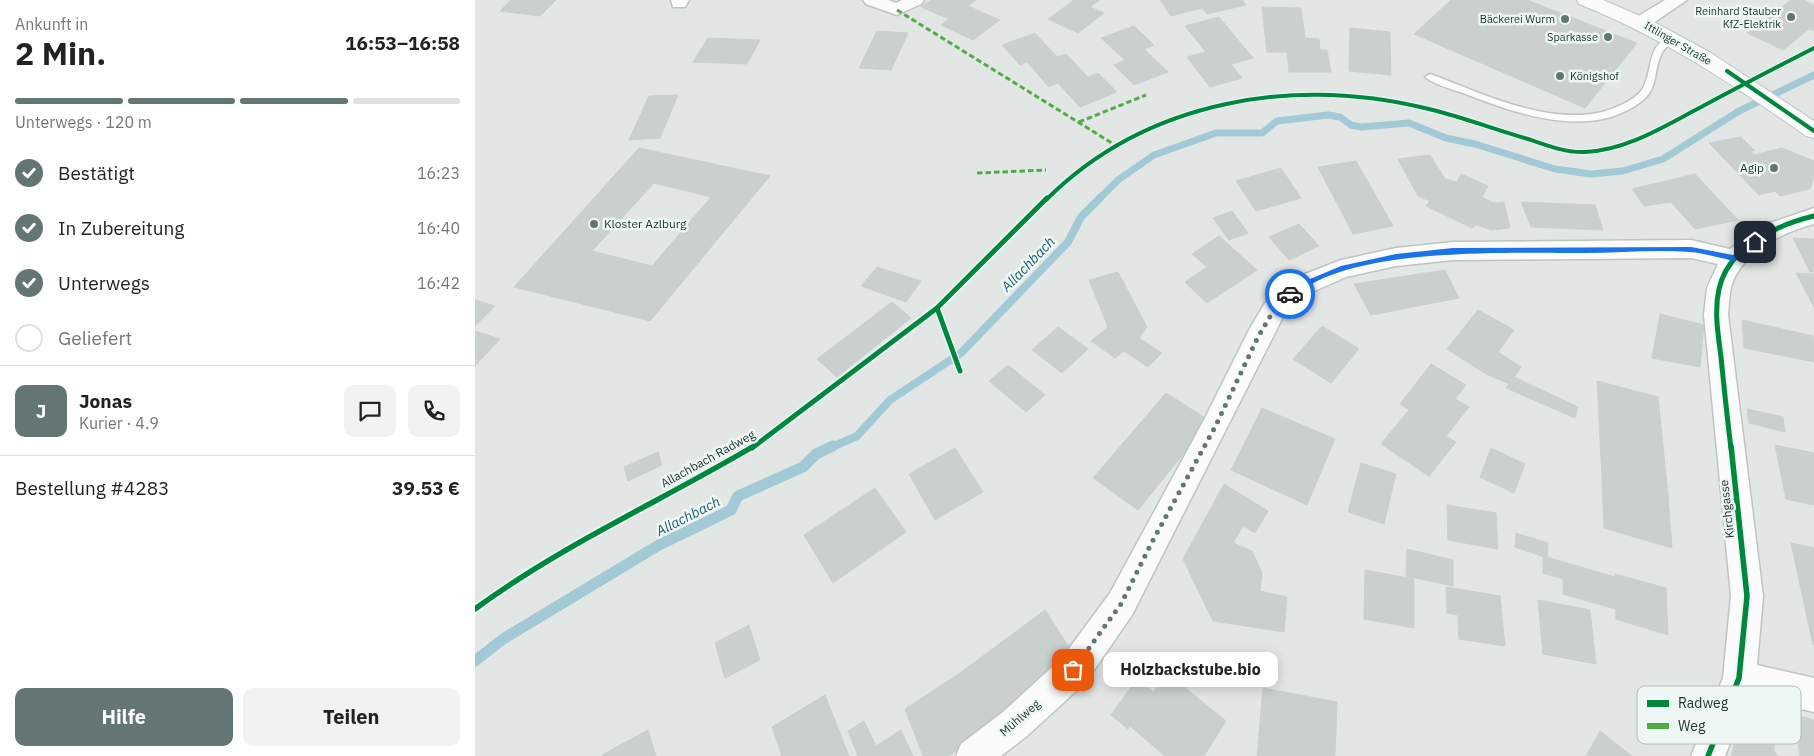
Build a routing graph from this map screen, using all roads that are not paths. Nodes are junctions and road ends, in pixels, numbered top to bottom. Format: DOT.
graph roads {
  1 [pos="872,0"];
  2 [pos="915,0"];
  3 [pos="1586,0"];
  4 [pos="1678,0"];
  5 [pos="1642,22"];
  6 [pos="1674,38"];
  7 [pos="1430,77"];
  8 [pos="1814,131"];
  9 [pos="1814,216"];
  10 [pos="1734,258"];
  11 [pos="1739,678"];
  12 [pos="1736,686"];
  13 [pos="1774,686"];
  14 [pos="1801,692"];
  15 [pos="1814,695"];
  16 [pos="1713,744"];
  17 [pos="973,756"];
  18 [pos="1708,756"];
  1 -- 2 [label="street"];
  3 -- 5 [label="street, Ittlinger Straße"];
  4 -- 5 [label="street"];
  5 -- 6 [label="street, Ittlinger Straße"];
  6 -- 7 [label="lane"];
  6 -- 8 [label="street, Ittlinger Straße"];
  9 -- 10 [label="street"];
  10 -- 11 [label="street, Kirchgasse"];
  10 -- 17 [label="street, Mühlweg"];
  11 -- 12 [label="street, Kirchgasse"];
  11 -- 13 [label="street"];
  14 -- 15 [label="street"];
  16 -- 18 [label="street, Kirchgasse"];
}
